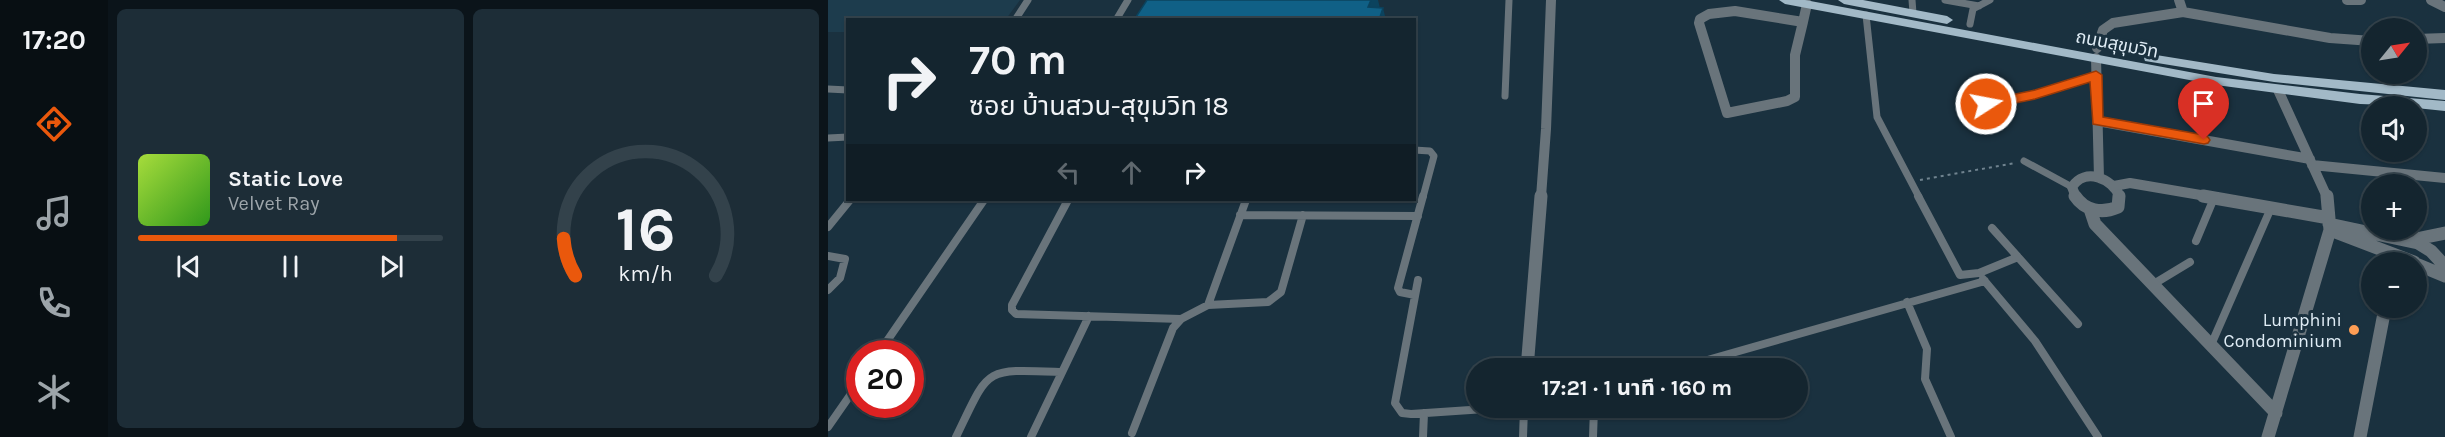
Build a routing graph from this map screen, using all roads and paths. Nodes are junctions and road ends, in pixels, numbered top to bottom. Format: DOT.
graph roads {
  1 [pos="1028,0"];
  2 [pos="1128,0"];
  3 [pos="1509,0"];
  4 [pos="1551,0"];
  5 [pos="1785,0"];
  6 [pos="1845,0"];
  7 [pos="1912,0"];
  8 [pos="1945,0"];
  9 [pos="1990,0"];
  10 [pos="2179,0"];
  11 [pos="2347,0"];
  12 [pos="2361,0"];
  13 [pos="2431,0"];
  14 [pos="1807,4"];
  15 [pos="1980,6"];
  16 [pos="2445,7"];
  17 [pos="2183,12"];
  18 [pos="1913,14"];
  19 [pos="1866,15"];
  20 [pos="1016,18"];
  21 [pos="1117,18"];
  22 [pos="1803,22"];
  23 [pos="1970,24"];
  24 [pos="2445,38"];
  25 [pos="2427,39"];
  26 [pos="2361,40"];
  27 [pos="2097,53"];
  28 [pos="2096,75"];
  29 [pos="828,89"];
  30 [pos="846,90"];
  31 [pos="2278,90"];
  32 [pos="2445,95"];
  33 [pos="1505,96"];
  34 [pos="1986,104"];
  35 [pos="2445,106"];
  36 [pos="2097,121"];
  37 [pos="846,137"];
  38 [pos="828,138"];
  39 [pos="1416,150"];
  40 [pos="2024,161"];
  41 [pos="2311,162"];
  42 [pos="2099,178"];
  43 [pos="2445,178"];
  44 [pos="1911,181"];
  45 [pos="2114,186"];
  46 [pos="2072,187"];
  47 [pos="2214,198"];
  48 [pos="849,201"];
  49 [pos="983,201"];
  50 [pos="1067,201"];
  51 [pos="1246,201"];
  52 [pos="2271,208"];
  53 [pos="2091,209"];
  54 [pos="1240,215"];
  55 [pos="1303,215"];
  56 [pos="1418,216"];
  57 [pos="832,218"];
  58 [pos="2329,224"];
  59 [pos="828,227"];
  60 [pos="1992,228"];
  61 [pos="2361,231"];
  62 [pos="2445,233"];
  63 [pos="2427,236"];
  64 [pos="2405,240"];
  65 [pos="2196,241"];
  66 [pos="2383,252"];
  67 [pos="828,256"];
  68 [pos="2018,257"];
  69 [pos="2190,262"];
  70 [pos="2445,266"];
  71 [pos="2427,268"];
  72 [pos="1979,273"];
  73 [pos="2445,276"];
  74 [pos="1418,280"];
  75 [pos="1985,281"];
  76 [pos="2152,285"];
  77 [pos="828,290"];
  78 [pos="1415,295"];
  79 [pos="1907,302"];
  80 [pos="1208,305"];
  81 [pos="1089,316"];
  82 [pos="2383,318"];
  83 [pos="1181,319"];
  84 [pos="2078,324"];
  85 [pos="888,340"];
  86 [pos="2211,345"];
  87 [pos="1528,358"];
  88 [pos="1714,358"];
  89 [pos="1062,372"];
  90 [pos="846,401"];
  91 [pos="1466,410"];
  92 [pos="1424,413"];
  93 [pos="2276,413"];
  94 [pos="1524,418"];
  95 [pos="1594,418"];
  96 [pos="828,427"];
  97 [pos="1132,433"];
  98 [pos="956,437"];
  99 [pos="1031,437"];
  100 [pos="1423,437"];
  101 [pos="1523,437"];
  102 [pos="1593,437"];
  103 [pos="1951,437"];
  104 [pos="2098,437"];
  105 [pos="2268,437"];
  106 [pos="2360,437"];
  1 -- 20 [label="lane"];
  2 -- 21 [label="lane"];
  3 -- 33 [label="lane"];
  4 -- 87 [label="street"];
  5 -- 14 [label="main road, ถนนสุขุมวิท"];
  6 -- 18 [label="main road, ถนนสุขุมวิท"];
  7 -- 18 [label="lane"];
  8 -- 15 [label="lane"];
  9 -- 15 [label="lane"];
  10 -- 17 [label="street"];
  11 -- 12 [label="street"];
  13 -- 16 [label="street"];
  14 -- 19 [label="main road, ถนนสุขุมวิท"];
  14 -- 22 [label="street"];
  15 -- 23 [label="lane"];
  17 -- 26 [label="street"];
  17 -- 27 [label="street"];
  18 -- 23 [label="main road, ถนนสุขุมวิท"];
  19 -- 27 [label="main road, ถนนสุขุมวิท"];
  19 -- 44 [label="lane"];
  22 -- 22 [label="street"];
  23 -- 27 [label="main road, ถนนสุขุมวิท"];
  24 -- 25 [label="street"];
  27 -- 28 [label="street"];
  27 -- 31 [label="main road, ถนนสุขุมวิท"];
  27 -- 32 [label="main road, ถนนสุขุมวิท"];
  28 -- 34 [label="lane"];
  28 -- 36 [label="street"];
  29 -- 30 [label="lane"];
  31 -- 35 [label="main road, ถนนสุขุมวิท"];
  31 -- 41 [label="street"];
  36 -- 41 [label="street"];
  36 -- 42 [label="street"];
  37 -- 38 [label="lane"];
  39 -- 56 [label="lane"];
  40 -- 44 [label="path"];
  40 -- 46 [label="lane"];
  41 -- 43 [label="street"];
  41 -- 58 [label="street"];
  42 -- 45 [label="street"];
  42 -- 46 [label="street"];
  44 -- 72 [label="lane"];
  45 -- 47 [label="street"];
  45 -- 53 [label="street"];
  46 -- 53 [label="street"];
  47 -- 52 [label="street"];
  47 -- 65 [label="lane"];
  48 -- 57 [label="lane"];
  49 -- 85 [label="lane"];
  50 -- 81 [label="lane"];
  51 -- 54 [label="lane"];
  52 -- 58 [label="street"];
  52 -- 86 [label="lane"];
  53 -- 76 [label="street"];
  54 -- 55 [label="lane"];
  54 -- 80 [label="lane"];
  55 -- 56 [label="lane"];
  55 -- 80 [label="lane"];
  56 -- 78 [label="lane"];
  57 -- 59 [label="lane"];
  58 -- 61 [label="street"];
  58 -- 66 [label="street"];
  58 -- 93 [label="street"];
  60 -- 68 [label="lane"];
  62 -- 63 [label="street"];
  64 -- 70 [label="street"];
  67 -- 77 [label="lane"];
  68 -- 72 [label="lane"];
  68 -- 84 [label="lane"];
  69 -- 76 [label="lane"];
  71 -- 73 [label="street"];
  72 -- 75 [label="lane"];
  74 -- 78 [label="lane"];
  75 -- 79 [label="lane"];
  75 -- 104 [label="lane"];
  76 -- 86 [label="street"];
  78 -- 92 [label="lane"];
  79 -- 88 [label="lane"];
  79 -- 103 [label="lane"];
  80 -- 83 [label="lane"];
  81 -- 83 [label="lane"];
  81 -- 89 [label="lane"];
  82 -- 106 [label="street"];
  83 -- 97 [label="lane"];
  86 -- 93 [label="street"];
  89 -- 98 [label="lane"];
  89 -- 99 [label="lane"];
  90 -- 96 [label="lane"];
  91 -- 92 [label="lane"];
  92 -- 100 [label="lane"];
  93 -- 105 [label="street"];
  94 -- 101 [label="lane"];
  95 -- 102 [label="lane"];
}
